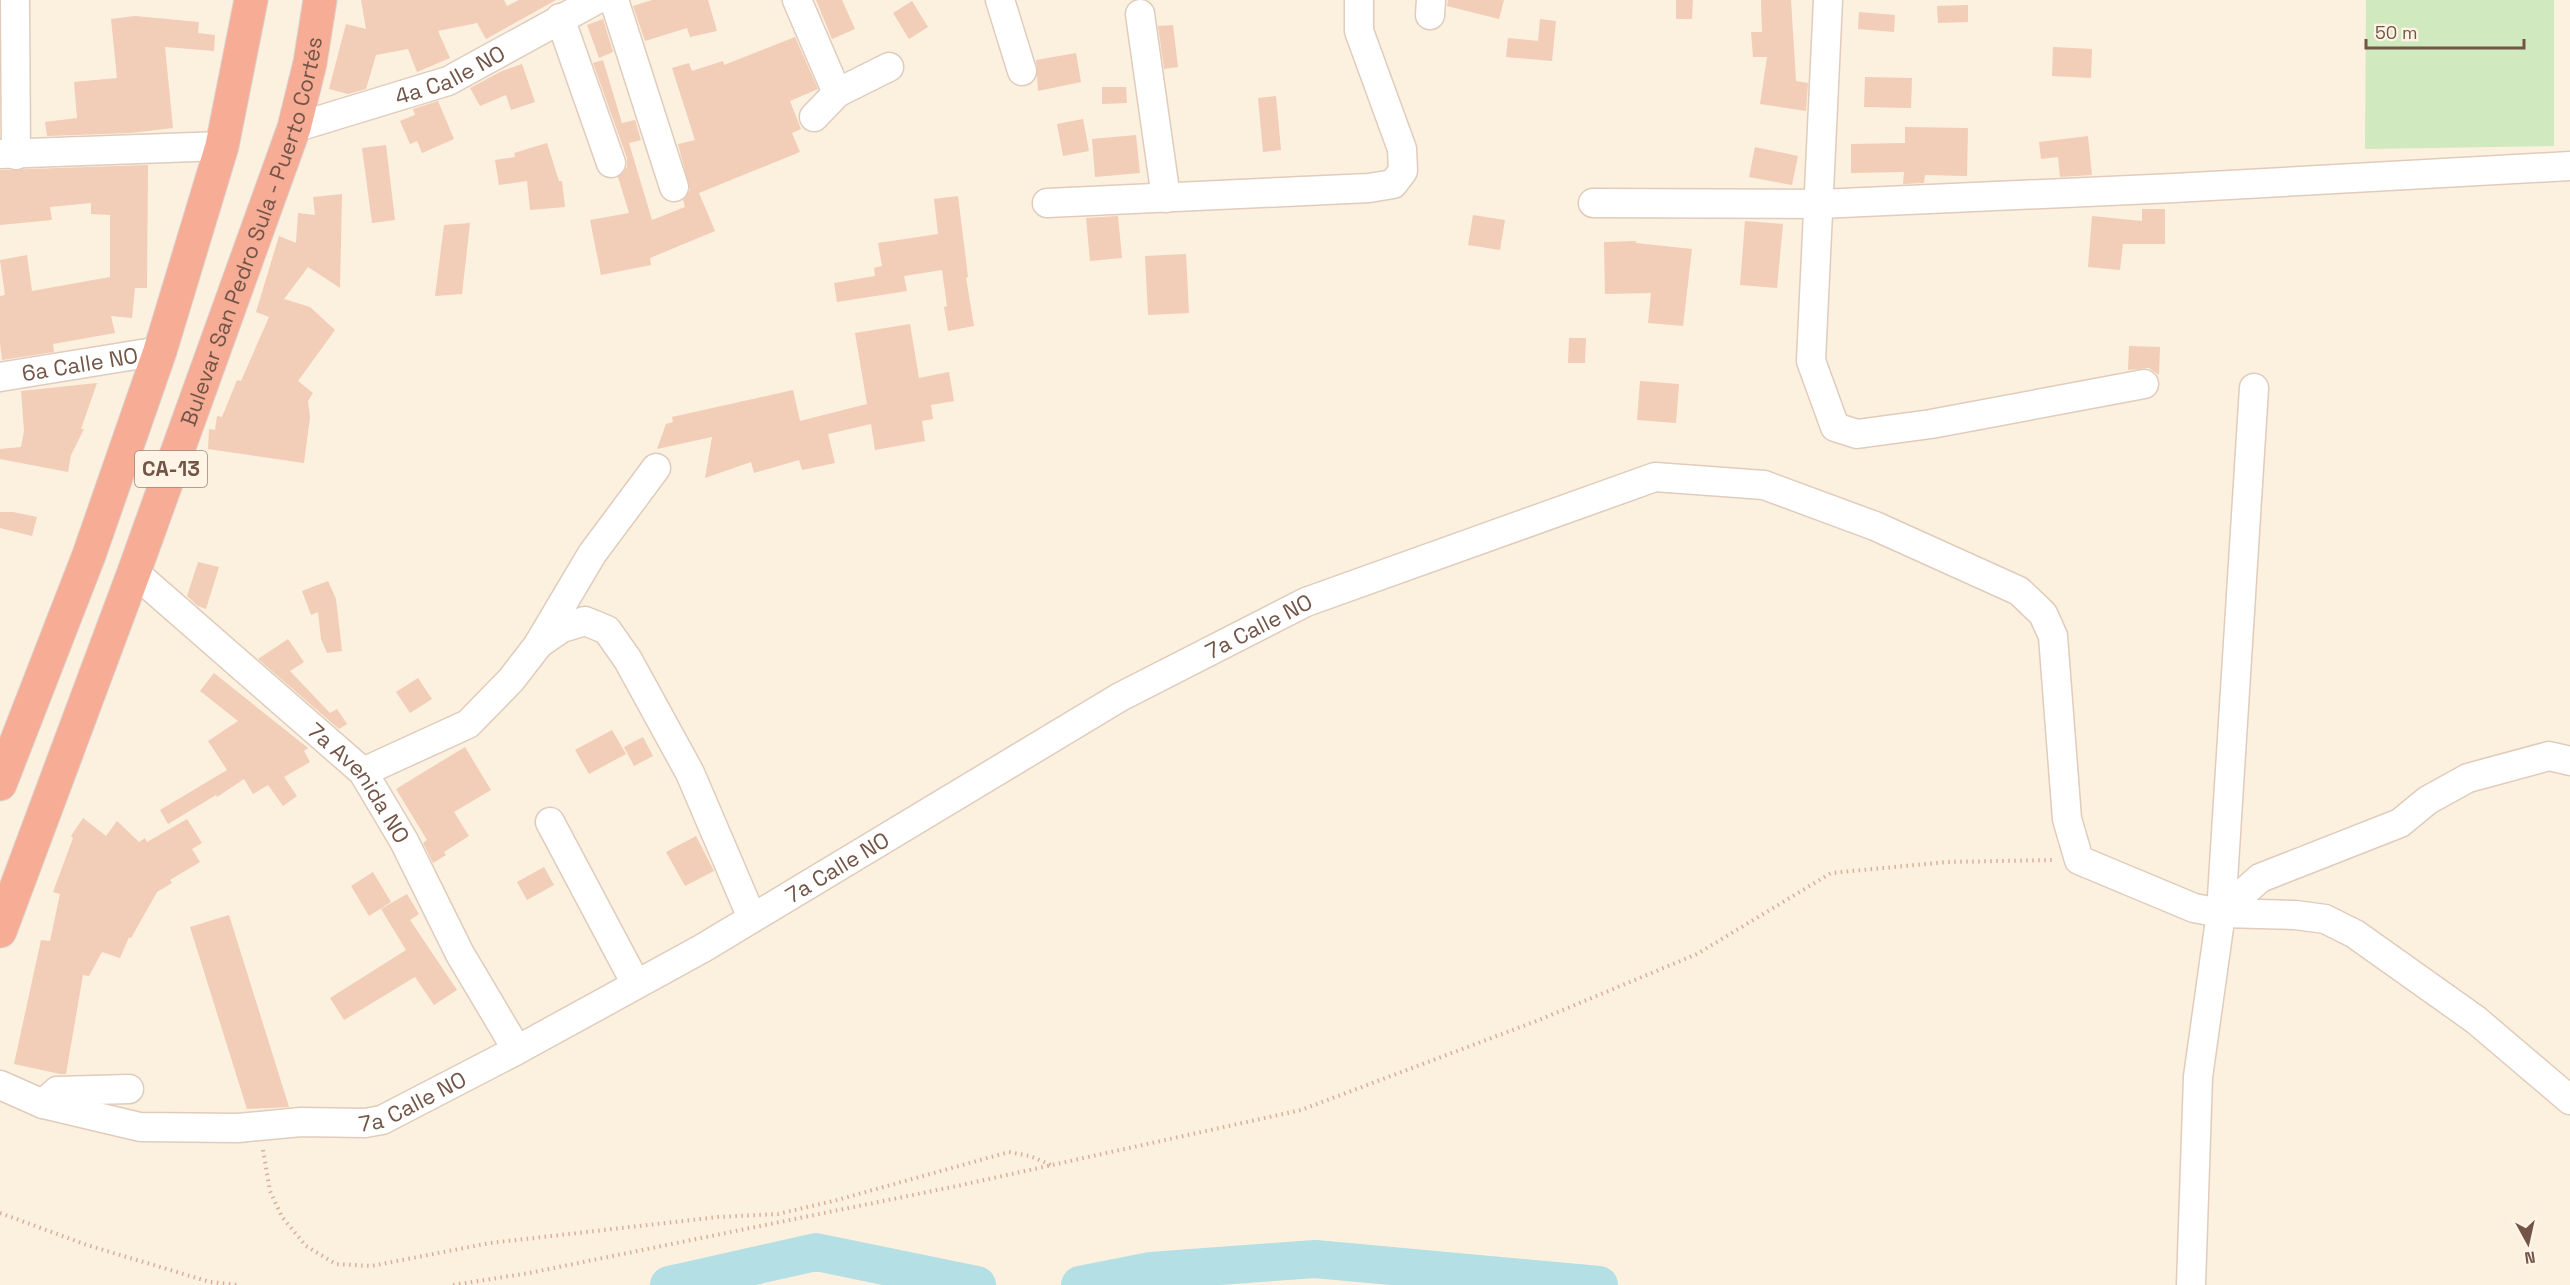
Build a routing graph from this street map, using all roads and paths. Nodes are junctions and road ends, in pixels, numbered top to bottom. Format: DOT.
graph roads {
  1 [pos="15,0"];
  2 [pos="250,0"];
  3 [pos="320,0"];
  4 [pos="596,0"];
  5 [pos="614,0"];
  6 [pos="797,0"];
  7 [pos="1000,0"];
  8 [pos="1359,0"];
  9 [pos="1828,0"];
  10 [pos="1140,14"];
  11 [pos="560,18"];
  12 [pos="889,67"];
  13 [pos="1022,71"];
  14 [pos="837,93"];
  15 [pos="814,117"];
  16 [pos="294,128"];
  17 [pos="222,146"];
  18 [pos="8,154"];
  19 [pos="610,163"];
  20 [pos="2570,166"];
  21 [pos="674,187"];
  22 [pos="1166,198"];
  23 [pos="1047,203"];
  24 [pos="1593,203"];
  25 [pos="1820,204"];
  26 [pos="160,351"];
  27 [pos="0,377"];
  28 [pos="2144,384"];
  29 [pos="2254,388"];
  30 [pos="656,468"];
  31 [pos="134,572"];
  32 [pos="538,645"];
  33 [pos="2570,761"];
  34 [pos="363,772"];
  35 [pos="0,784"];
  36 [pos="550,822"];
  37 [pos="2079,860"];
  38 [pos="2221,913"];
  39 [pos="752,918"];
  40 [pos="0,931"];
  41 [pos="636,984"];
  42 [pos="517,1050"];
  43 [pos="0,1085"];
  44 [pos="129,1089"];
  45 [pos="2570,1100"];
  46 [pos="43,1104"];
  47 [pos="238,1128"];
  48 [pos="1052,1165"];
  49 [pos="0,1213"];
  50 [pos="239,1285"];
  51 [pos="453,1285"];
  52 [pos="2191,1285"];
  1 -- 18 [label="street"];
  2 -- 17 [label="highway, CA-13"];
  3 -- 16 [label="highway, Bulevar San Pedro Sula - Puerto Cortés / CA-13"];
  4 -- 11 [label="street, 4a Calle NO"];
  5 -- 21 [label="street"];
  6 -- 14 [label="street"];
  7 -- 13 [label="street"];
  8 -- 22 [label="street"];
  9 -- 25 [label="street"];
  10 -- 22 [label="street"];
  11 -- 16 [label="street, 4a Calle NO"];
  11 -- 19 [label="street"];
  12 -- 14 [label="street"];
  14 -- 15 [label="street"];
  16 -- 31 [label="highway, Bulevar San Pedro Sula - Puerto Cortés / CA-13"];
  17 -- 18 [label="street"];
  17 -- 26 [label="highway, CA-13"];
  20 -- 25 [label="street"];
  22 -- 23 [label="street"];
  24 -- 25 [label="street"];
  25 -- 28 [label="street"];
  26 -- 27 [label="street, 6a Calle NO"];
  26 -- 35 [label="highway, CA-13"];
  29 -- 38 [label="street"];
  30 -- 32 [label="street"];
  31 -- 34 [label="street, 7a Avenida NO"];
  31 -- 40 [label="highway, Bulevar San Pedro Sula - Puerto Cortés / CA-13"];
  32 -- 34 [label="street"];
  32 -- 39 [label="street"];
  33 -- 38 [label="street"];
  34 -- 42 [label="street, 7a Avenida NO"];
  36 -- 41 [label="street"];
  37 -- 38 [label="street"];
  37 -- 39 [label="street, 7a Calle NO"];
  37 -- 48 [label="path"];
  38 -- 45 [label="street"];
  38 -- 52 [label="street"];
  39 -- 41 [label="street, 7a Calle NO"];
  41 -- 42 [label="street, 7a Calle NO"];
  42 -- 47 [label="street, 7a Calle NO"];
  43 -- 46 [label="street, 7a Calle NO"];
  44 -- 46 [label="street"];
  46 -- 47 [label="street, 7a Calle NO"];
  47 -- 48 [label="path"];
  48 -- 51 [label="path"];
  49 -- 50 [label="path"];
}
